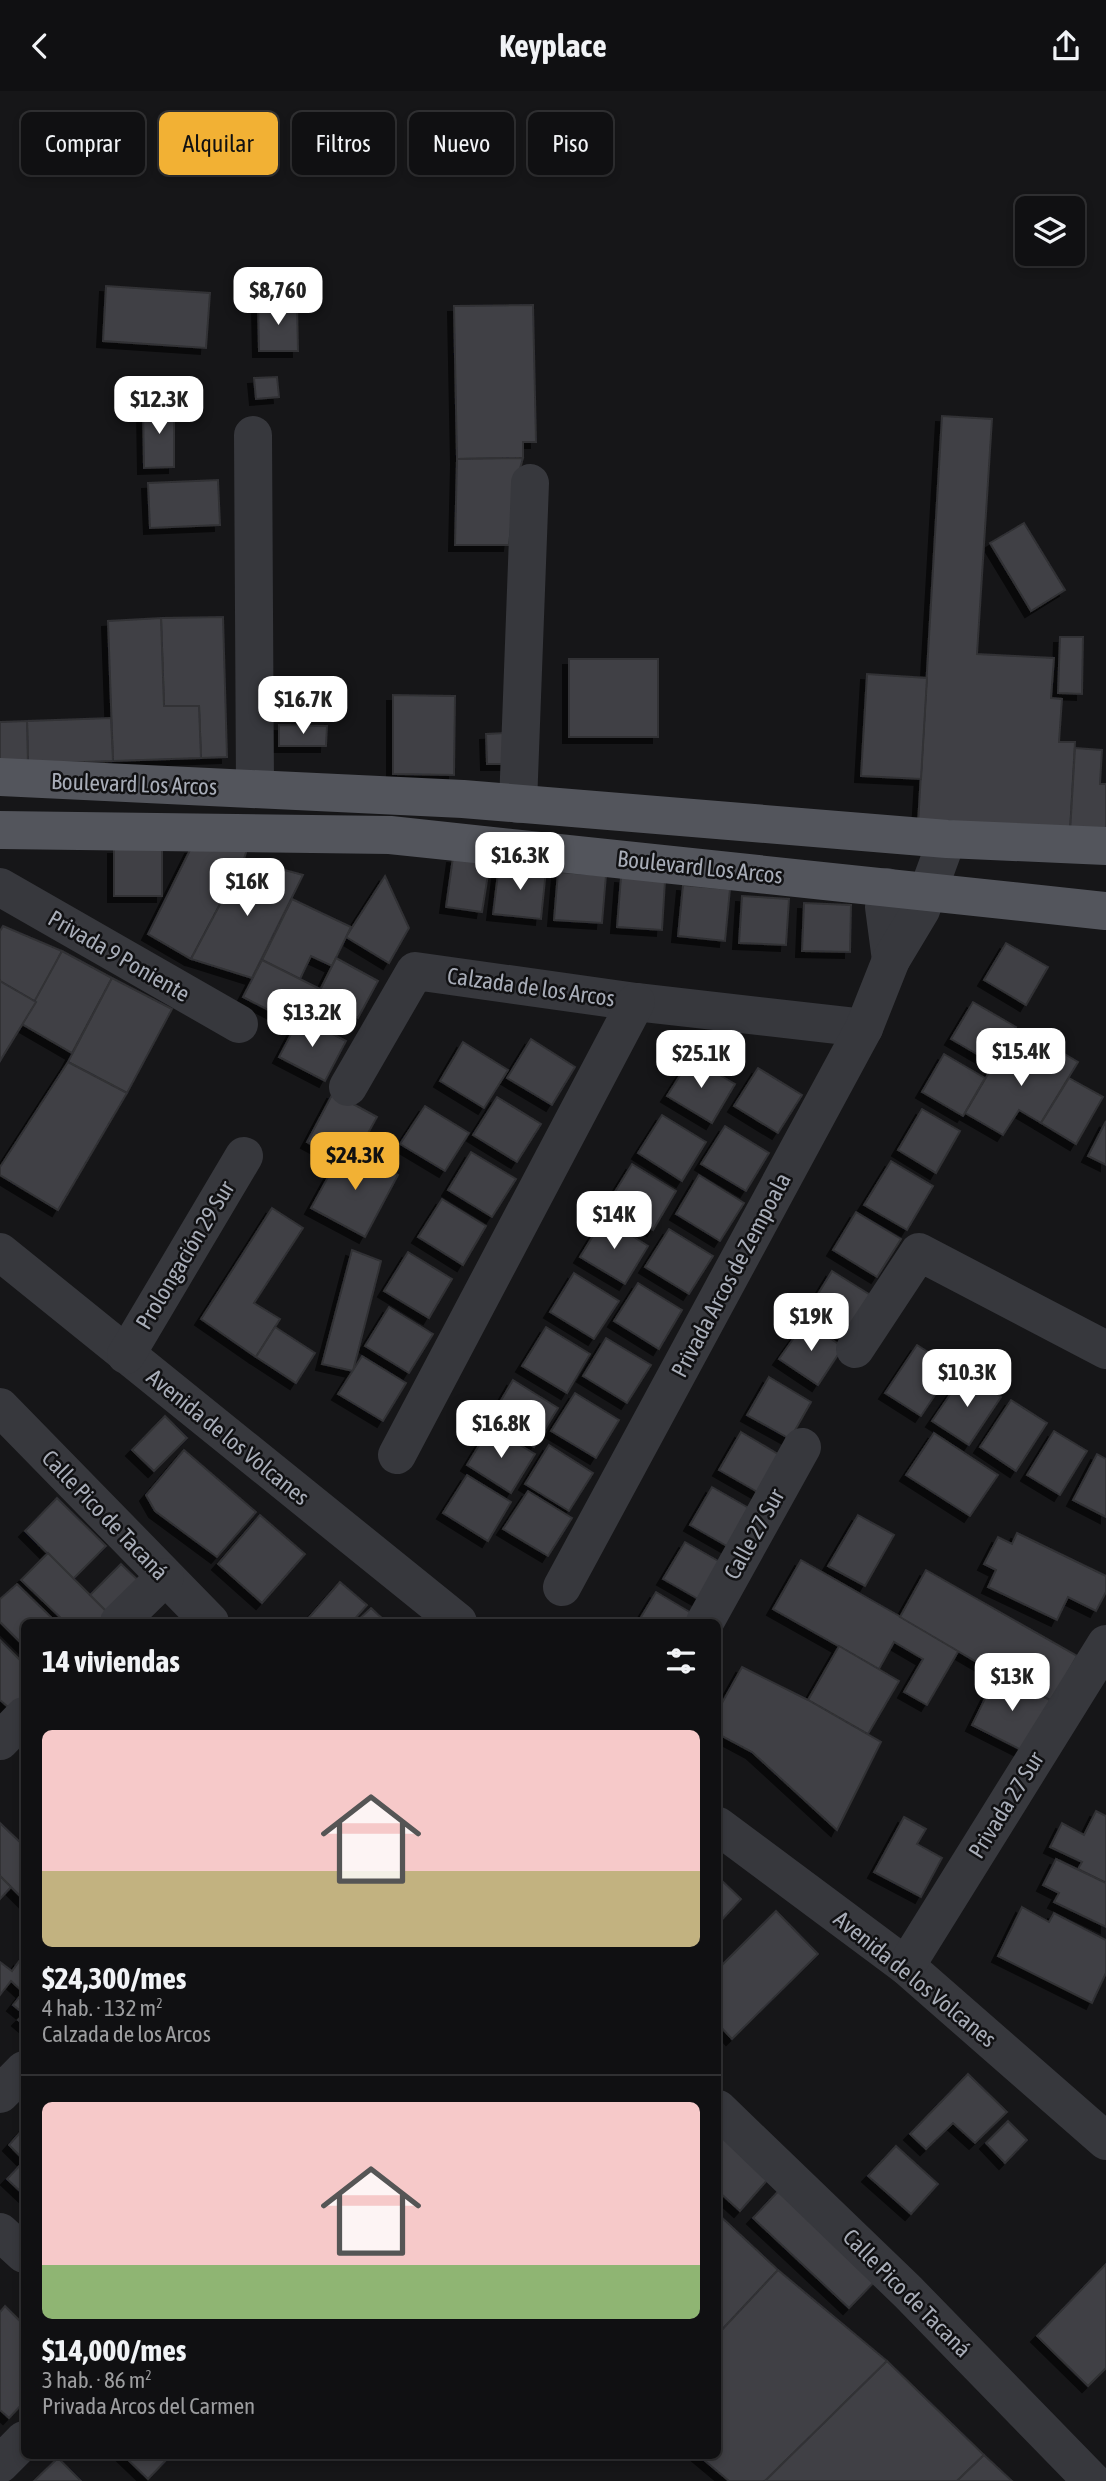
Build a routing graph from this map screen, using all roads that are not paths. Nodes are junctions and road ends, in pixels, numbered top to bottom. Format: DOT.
graph roads {
  1 [pos="253,435"];
  2 [pos="530,483"];
  3 [pos="0,777"];
  4 [pos="255,788"];
  5 [pos="518,804"];
  6 [pos="0,830"];
  7 [pos="947,839"];
  8 [pos="1106,846"];
  9 [pos="0,887"];
  10 [pos="887,887"];
  11 [pos="927,891"];
  12 [pos="1106,911"];
  13 [pos="891,960"];
  14 [pos="636,1002"];
  15 [pos="239,1024"];
  16 [pos="864,1028"];
  17 [pos="348,1087"];
  18 [pos="244,1156"];
  19 [pos="0,1252"];
  20 [pos="855,1349"];
  21 [pos="1106,1350"];
  22 [pos="126,1355"];
  23 [pos="0,1407"];
  24 [pos="802,1447"];
  25 [pos="397,1455"];
  26 [pos="164,1577"];
  27 [pos="562,1587"];
  28 [pos="122,1619"];
  29 [pos="207,1619"];
  30 [pos="454,1619"];
  31 [pos="707,1619"];
  32 [pos="1106,1644"];
  33 [pos="21,1719"];
  34 [pos="0,1741"];
  35 [pos="721,1828"];
  36 [pos="906,1966"];
  37 [pos="21,2073"];
  38 [pos="0,2094"];
  39 [pos="721,2112"];
  40 [pos="1106,2141"];
  41 [pos="0,2232"];
  42 [pos="21,2251"];
  43 [pos="21,2443"];
  44 [pos="0,2464"];
  45 [pos="1092,2481"];
  1 -- 4 [label="street"];
  2 -- 5 [label="street"];
  3 -- 4 [label="main road, Boulevard Los Arcos"];
  4 -- 5 [label="main road, Boulevard Los Arcos"];
  5 -- 7 [label="main road, Boulevard Los Arcos"];
  6 -- 10 [label="main road, Boulevard Los Arcos"];
  7 -- 8 [label="main road, Boulevard Los Arcos"];
  7 -- 11 [label="street, Privada Arcos de Zempoala"];
  9 -- 15 [label="street, Privada 9 Poniente"];
  10 -- 11 [label="main road, Boulevard Los Arcos"];
  10 -- 13 [label="street, Privada Arcos de Zempoala"];
  11 -- 12 [label="main road, Boulevard Los Arcos"];
  11 -- 13 [label="street, Privada Arcos de Zempoala"];
  13 -- 16 [label="street, Privada Arcos de Zempoala"];
  14 -- 16 [label="street, Calzada de los Arcos"];
  14 -- 17 [label="street, Calzada de los Arcos"];
  14 -- 25 [label="street"];
  16 -- 27 [label="street, Privada Arcos de Zempoala"];
  18 -- 22 [label="street, Prolongación 29 Sur"];
  19 -- 22 [label="street, Avenida de los Volcanes"];
  20 -- 21 [label="street"];
  22 -- 30 [label="street, Avenida de los Volcanes"];
  23 -- 26 [label="street, Calle Pico de Tacaná"];
  24 -- 31 [label="street, Calle 27 Sur"];
  26 -- 28 [label="street"];
  26 -- 29 [label="street, Calle Pico de Tacaná"];
  32 -- 36 [label="street, Privada 27 Sur"];
  33 -- 34 [label="street"];
  35 -- 36 [label="street, Avenida de los Volcanes"];
  36 -- 40 [label="street, Avenida de los Volcanes"];
  37 -- 38 [label="street"];
  39 -- 45 [label="street, Calle Pico de Tacaná"];
  41 -- 42 [label="street"];
  43 -- 44 [label="street"];
}
